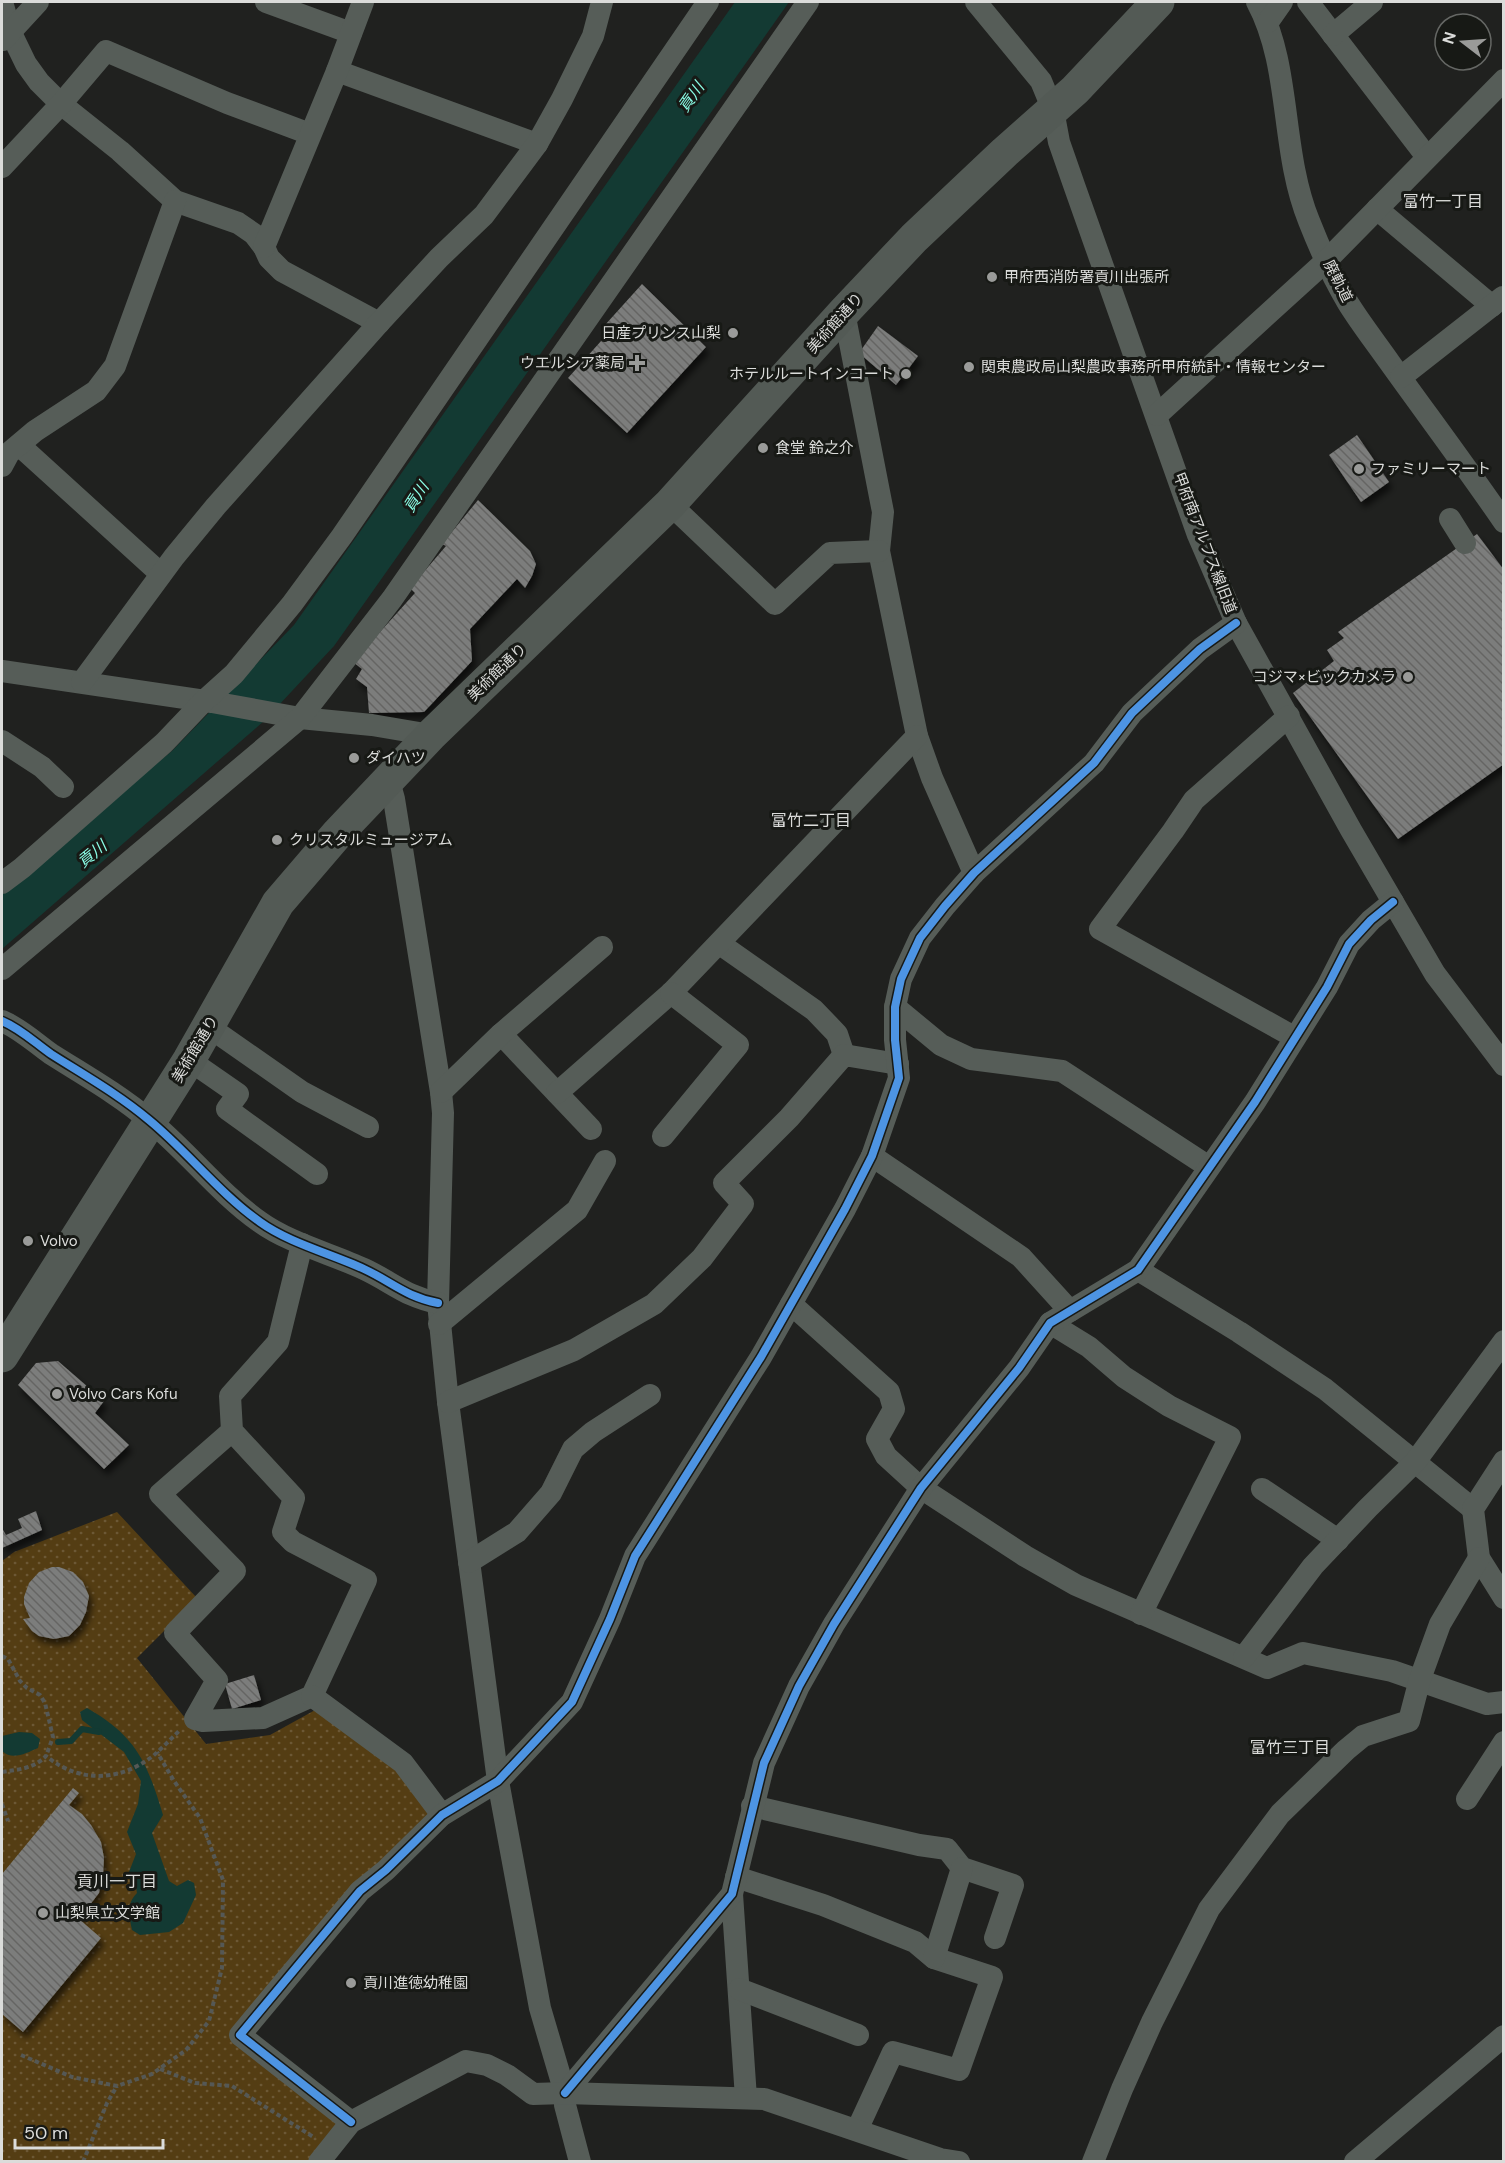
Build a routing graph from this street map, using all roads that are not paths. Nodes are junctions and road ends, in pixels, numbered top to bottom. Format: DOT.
graph roads {
  1 [pos="2,2"];
  2 [pos="38,2"];
  3 [pos="266,2"];
  4 [pos="363,2"];
  5 [pos="602,2"];
  6 [pos="708,2"];
  7 [pos="808,2"];
  8 [pos="976,2"];
  9 [pos="1158,2"];
  10 [pos="1257,2"];
  11 [pos="1281,2"];
  12 [pos="1308,2"];
  13 [pos="1372,2"];
  14 [pos="1268,22"];
  15 [pos="351,33"];
  16 [pos="1333,35"];
  17 [pos="6,37"];
  18 [pos="337,71"];
  19 [pos="1503,80"];
  20 [pos="61,104"];
  21 [pos="1053,110"];
  22 [pos="310,134"];
  23 [pos="537,144"];
  24 [pos="1427,157"];
  25 [pos="2,167"];
  26 [pos="175,201"];
  27 [pos="1377,209"];
  28 [pos="264,247"];
  29 [pos="1327,260"];
  30 [pos="1498,302"];
  31 [pos="844,312"];
  32 [pos="379,323"];
  33 [pos="1401,377"];
  34 [pos="1157,415"];
  35 [pos="8,453"];
  36 [pos="670,504"];
  37 [pos="1502,516"];
  38 [pos="1450,519"];
  39 [pos="1465,543"];
  40 [pos="879,551"];
  41 [pos="161,574"];
  42 [pos="1236,623"];
  43 [pos="2,671"];
  44 [pos="82,682"];
  45 [pos="208,702"];
  46 [pos="1289,716"];
  47 [pos="300,718"];
  48 [pos="431,735"];
  49 [pos="917,736"];
  50 [pos="2,741"];
  51 [pos="389,781"];
  52 [pos="63,787"];
  53 [pos="974,873"];
  54 [pos="2,883"];
  55 [pos="1393,902"];
  56 [pos="720,944"];
  57 [pos="602,947"];
  58 [pos="2,969"];
  59 [pos="671,993"];
  60 [pos="895,1007"];
  61 [pos="2,1021"];
  62 [pos="209,1027"];
  63 [pos="501,1034"];
  64 [pos="1294,1037"];
  65 [pos="844,1055"];
  66 [pos="189,1060"];
  67 [pos="898,1064"];
  68 [pos="1503,1065"];
  69 [pos="441,1092"];
  70 [pos="557,1094"];
  71 [pos="151,1121"];
  72 [pos="368,1127"];
  73 [pos="591,1129"];
  74 [pos="663,1136"];
  75 [pos="872,1156"];
  76 [pos="605,1161"];
  77 [pos="1209,1167"];
  78 [pos="317,1174"];
  79 [pos="302,1244"];
  80 [pos="1138,1270"];
  81 [pos="792,1304"];
  82 [pos="1070,1311"];
  83 [pos="438,1314"];
  84 [pos="1050,1323"];
  85 [pos="1503,1341"];
  86 [pos="2,1356"];
  87 [pos="650,1395"];
  88 [pos="448,1402"];
  89 [pos="232,1431"];
  90 [pos="1503,1461"];
  91 [pos="1415,1462"];
  92 [pos="921,1488"];
  93 [pos="1262,1489"];
  94 [pos="1473,1509"];
  95 [pos="1338,1540"];
  96 [pos="1479,1558"];
  97 [pos="469,1562"];
  98 [pos="1503,1598"];
  99 [pos="1141,1614"];
  100 [pos="1244,1657"];
  101 [pos="1420,1679"];
  102 [pos="312,1696"];
  103 [pos="1503,1702"];
  104 [pos="1503,1742"];
  105 [pos="498,1781"];
  106 [pos="1467,1799"];
  107 [pos="752,1806"];
  108 [pos="442,1815"];
  109 [pos="962,1868"];
  110 [pos="734,1886"];
  111 [pos="995,1938"];
  112 [pos="934,1958"];
  113 [pos="739,1989"];
  114 [pos="858,2035"];
  115 [pos="1503,2036"];
  116 [pos="565,2093"];
  117 [pos="747,2098"];
  118 [pos="351,2122"];
  119 [pos="857,2130"];
  120 [pos="324,2155"];
  121 [pos="1369,2157"];
  122 [pos="580,2162"];
  123 [pos="959,2162"];
  124 [pos="1093,2162"];
  1 -- 17 [label="street"];
  2 -- 17 [label="street"];
  3 -- 15 [label="street"];
  4 -- 15 [label="street"];
  5 -- 23 [label="street"];
  6 -- 45 [label="street"];
  7 -- 47 [label="street"];
  8 -- 21 [label="street, 甲府南アルプス線旧道"];
  9 -- 21 [label="highway, 美術館通り"];
  10 -- 14 [label="street, 廃軌道"];
  11 -- 14 [label="street"];
  12 -- 16 [label="street"];
  13 -- 16 [label="street"];
  14 -- 29 [label="street, 廃軌道"];
  15 -- 18 [label="street"];
  16 -- 24 [label="street"];
  17 -- 20 [label="street"];
  18 -- 22 [label="street"];
  18 -- 23 [label="street"];
  19 -- 24 [label="street"];
  20 -- 22 [label="street"];
  20 -- 25 [label="street"];
  20 -- 26 [label="street"];
  21 -- 31 [label="highway, 美術館通り"];
  21 -- 34 [label="street, 甲府南アルプス線旧道"];
  22 -- 28 [label="street"];
  23 -- 32 [label="street"];
  24 -- 27 [label="street"];
  26 -- 28 [label="street"];
  26 -- 35 [label="street"];
  27 -- 29 [label="street"];
  27 -- 30 [label="street"];
  28 -- 32 [label="street"];
  29 -- 33 [label="street, 廃軌道"];
  29 -- 34 [label="street"];
  30 -- 33 [label="street"];
  31 -- 36 [label="highway, 美術館通り"];
  31 -- 40 [label="street"];
  32 -- 41 [label="street"];
  33 -- 37 [label="street, 廃軌道"];
  34 -- 42 [label="street, 甲府南アルプス線旧道"];
  35 -- 41 [label="street"];
  36 -- 40 [label="street"];
  36 -- 48 [label="highway, 美術館通り"];
  38 -- 39 [label="street"];
  40 -- 49 [label="street"];
  41 -- 44 [label="street"];
  42 -- 46 [label="street, 甲府南アルプス線旧道"];
  42 -- 53 [label="street"];
  43 -- 44 [label="street"];
  44 -- 45 [label="street"];
  45 -- 47 [label="street"];
  45 -- 54 [label="street"];
  46 -- 55 [label="street, 甲府南アルプス線旧道"];
  46 -- 64 [label="street"];
  47 -- 48 [label="street"];
  47 -- 58 [label="street"];
  48 -- 51 [label="highway, 美術館通り"];
  49 -- 53 [label="street"];
  49 -- 56 [label="street"];
  50 -- 52 [label="street"];
  51 -- 62 [label="highway, 美術館通り"];
  51 -- 69 [label="street"];
  53 -- 60 [label="street"];
  55 -- 64 [label="street"];
  55 -- 68 [label="street, 甲府南アルプス線旧道"];
  56 -- 59 [label="street"];
  56 -- 65 [label="street"];
  57 -- 63 [label="street"];
  59 -- 70 [label="street"];
  59 -- 74 [label="street"];
  60 -- 67 [label="street"];
  60 -- 77 [label="street"];
  61 -- 71 [label="street"];
  62 -- 66 [label="highway, 美術館通り"];
  62 -- 72 [label="street"];
  63 -- 69 [label="street"];
  63 -- 70 [label="street"];
  64 -- 77 [label="street"];
  65 -- 67 [label="street"];
  65 -- 88 [label="street"];
  66 -- 71 [label="highway, 美術館通り"];
  66 -- 78 [label="street"];
  67 -- 75 [label="street"];
  69 -- 83 [label="street"];
  70 -- 73 [label="street"];
  71 -- 79 [label="street"];
  71 -- 86 [label="highway, 美術館通り"];
  75 -- 81 [label="street"];
  75 -- 82 [label="street"];
  76 -- 83 [label="street"];
  77 -- 80 [label="street"];
  79 -- 83 [label="street"];
  79 -- 89 [label="street"];
  80 -- 82 [label="street"];
  80 -- 91 [label="street"];
  81 -- 92 [label="street"];
  81 -- 105 [label="street"];
  82 -- 84 [label="street"];
  83 -- 88 [label="street"];
  84 -- 92 [label="street"];
  84 -- 99 [label="street"];
  85 -- 91 [label="street"];
  87 -- 97 [label="street"];
  88 -- 97 [label="street"];
  89 -- 102 [label="street"];
  89 -- 102 [label="street"];
  90 -- 94 [label="street"];
  91 -- 94 [label="street"];
  91 -- 95 [label="street"];
  92 -- 99 [label="street"];
  92 -- 107 [label="street"];
  93 -- 95 [label="street"];
  94 -- 96 [label="street"];
  95 -- 100 [label="street"];
  96 -- 98 [label="street"];
  96 -- 101 [label="street"];
  97 -- 105 [label="street"];
  99 -- 100 [label="street"];
  100 -- 101 [label="street"];
  101 -- 103 [label="street"];
  101 -- 124 [label="street"];
  102 -- 108 [label="street"];
  104 -- 106 [label="street"];
  105 -- 108 [label="street"];
  105 -- 116 [label="street"];
  107 -- 109 [label="street"];
  107 -- 110 [label="street"];
  108 -- 118 [label="street"];
  109 -- 111 [label="street"];
  109 -- 112 [label="street"];
  110 -- 112 [label="street"];
  110 -- 113 [label="street"];
  110 -- 116 [label="street"];
  112 -- 119 [label="street"];
  113 -- 114 [label="street"];
  113 -- 117 [label="street"];
  115 -- 121 [label="street"];
  116 -- 117 [label="street"];
  116 -- 118 [label="street"];
  116 -- 122 [label="street"];
  117 -- 119 [label="street"];
  118 -- 120 [label="street"];
  119 -- 123 [label="street"];
}
